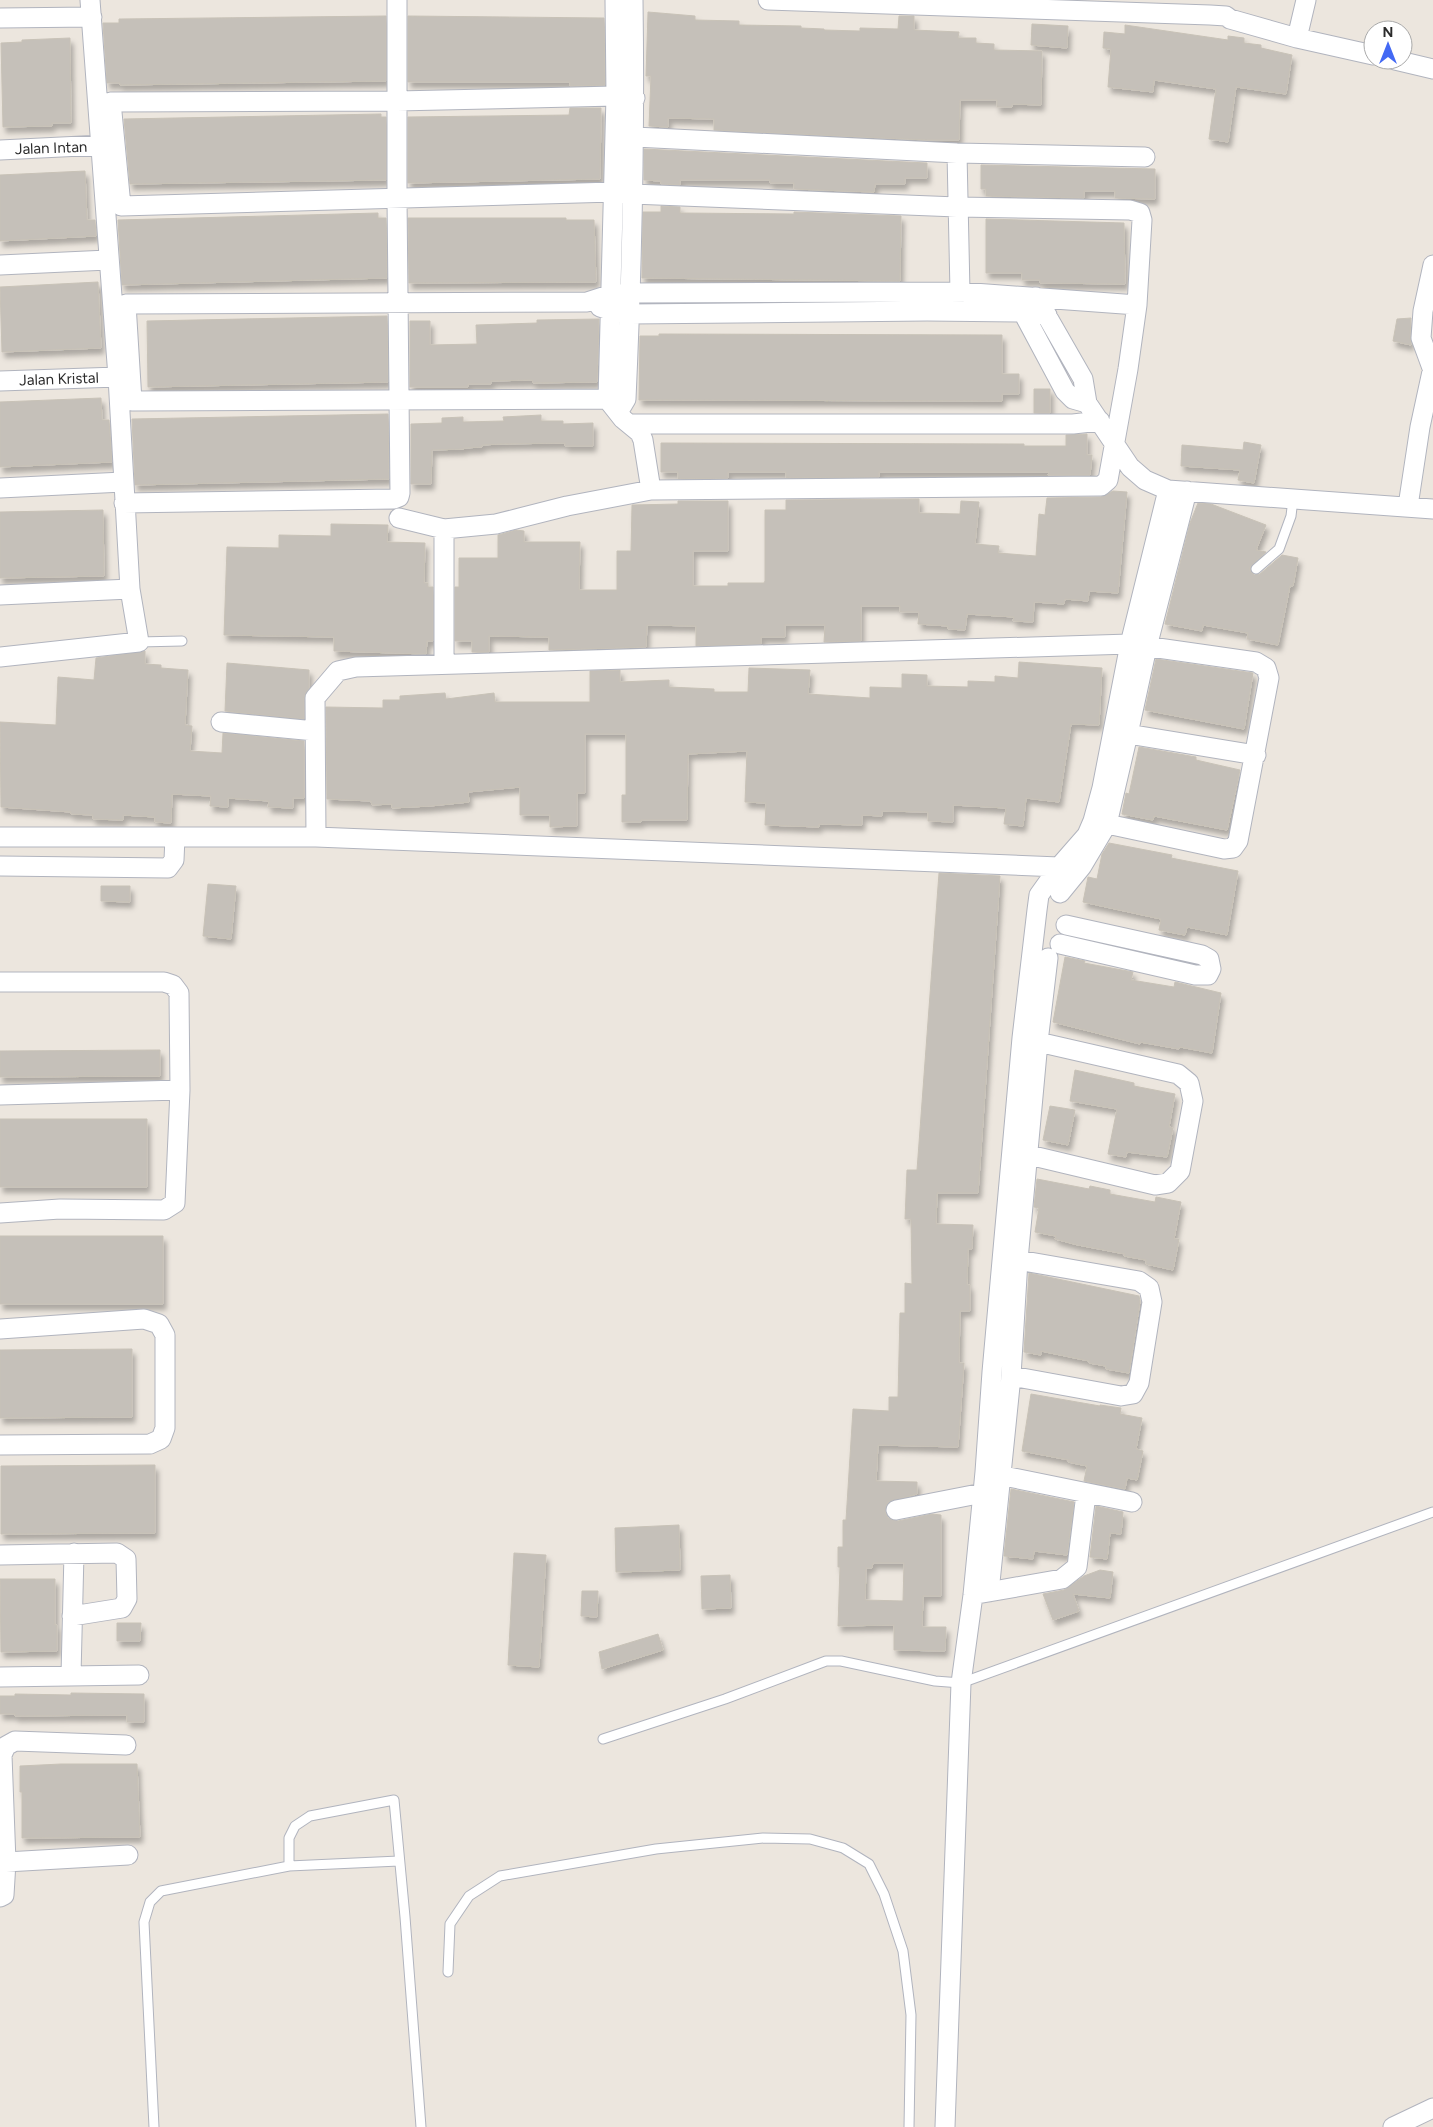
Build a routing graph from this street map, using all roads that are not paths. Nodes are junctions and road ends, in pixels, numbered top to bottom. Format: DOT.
graph roads {
  1 [pos="397,0"];
  2 [pos="615,0"];
  3 [pos="633,0"];
  4 [pos="768,0"];
  5 [pos="1306,0"];
  6 [pos="917,3"];
  7 [pos="996,4"];
  8 [pos="91,9"];
  9 [pos="0,18"];
  10 [pos="1297,38"];
  11 [pos="1363,53"];
  12 [pos="1413,64"];
  13 [pos="1433,68"];
  14 [pos="626,97"];
  15 [pos="397,101"];
  16 [pos="624,137"];
  17 [pos="102,145"];
  18 [pos="0,150"];
  19 [pos="957,153"];
  20 [pos="1144,157"];
  21 [pos="623,193"];
  22 [pos="397,198"];
  23 [pos="957,207"];
  24 [pos="108,260"];
  25 [pos="0,265"];
  26 [pos="1433,265"];
  27 [pos="960,292"];
  28 [pos="1014,295"];
  29 [pos="1036,297"];
  30 [pos="926,301"];
  31 [pos="399,303"];
  32 [pos="621,303"];
  33 [pos="1137,305"];
  34 [pos="1023,312"];
  35 [pos="1046,315"];
  36 [pos="1072,360"];
  37 [pos="1433,367"];
  38 [pos="1053,370"];
  39 [pos="118,377"];
  40 [pos="0,381"];
  41 [pos="399,400"];
  42 [pos="1087,403"];
  43 [pos="620,409"];
  44 [pos="1100,421"];
  45 [pos="1114,441"];
  46 [pos="123,482"];
  47 [pos="0,488"];
  48 [pos="652,490"];
  49 [pos="1168,490"];
  50 [pos="1188,491"];
  51 [pos="1293,499"];
  52 [pos="124,503"];
  53 [pos="1408,506"];
  54 [pos="1433,509"];
  55 [pos="399,518"];
  56 [pos="444,529"];
  57 [pos="1256,569"];
  58 [pos="130,590"];
  59 [pos="0,595"];
  60 [pos="182,641"];
  61 [pos="140,642"];
  62 [pos="1138,646"];
  63 [pos="0,657"];
  64 [pos="444,664"];
  65 [pos="221,722"];
  66 [pos="315,731"];
  67 [pos="1128,734"];
  68 [pos="1256,755"];
  69 [pos="1100,823"];
  70 [pos="0,837"];
  71 [pos="175,837"];
  72 [pos="316,837"];
  73 [pos="0,866"];
  74 [pos="1055,881"];
  75 [pos="1066,925"];
  76 [pos="1046,955"];
  77 [pos="0,982"];
  78 [pos="1030,1040"];
  79 [pos="180,1090"];
  80 [pos="0,1095"];
  81 [pos="1029,1155"];
  82 [pos="0,1212"];
  83 [pos="1011,1259"];
  84 [pos="0,1328"];
  85 [pos="1011,1376"];
  86 [pos="0,1445"];
  87 [pos="993,1474"];
  88 [pos="983,1493"];
  89 [pos="1086,1494"];
  90 [pos="1132,1502"];
  91 [pos="896,1510"];
  92 [pos="1433,1512"];
  93 [pos="74,1553"];
  94 [pos="0,1555"];
  95 [pos="981,1594"];
  96 [pos="72,1616"];
  97 [pos="71,1675"];
  98 [pos="139,1675"];
  99 [pos="0,1677"];
  100 [pos="961,1683"];
  101 [pos="604,1739"];
  102 [pos="126,1745"];
  103 [pos="128,1855"];
  104 [pos="399,1861"];
  105 [pos="6,1862"];
  106 [pos="289,1866"];
  107 [pos="0,1897"];
  108 [pos="448,1972"];
  109 [pos="1433,2108"];
  110 [pos="154,2127"];
  111 [pos="421,2127"];
  112 [pos="909,2127"];
  113 [pos="945,2127"];
  114 [pos="1393,2127"];
  1 -- 15 [label="street"];
  2 -- 14 [label="street"];
  3 -- 14 [label="street"];
  4 -- 6 [label="street"];
  5 -- 10 [label="street"];
  6 -- 7 [label="street"];
  7 -- 10 [label="street"];
  8 -- 9 [label="street"];
  8 -- 17 [label="street"];
  10 -- 11 [label="street"];
  12 -- 13 [label="street"];
  14 -- 15 [label="street"];
  14 -- 16 [label="street"];
  15 -- 22 [label="street"];
  15 -- 22 [label="street"];
  16 -- 19 [label="street"];
  16 -- 21 [label="street"];
  17 -- 18 [label="street, Jalan Intan"];
  17 -- 24 [label="street"];
  19 -- 20 [label="street"];
  19 -- 23 [label="street"];
  21 -- 22 [label="street"];
  21 -- 23 [label="street"];
  21 -- 32 [label="street"];
  22 -- 31 [label="street"];
  23 -- 27 [label="street"];
  23 -- 33 [label="street"];
  24 -- 25 [label="street"];
  24 -- 39 [label="street"];
  26 -- 37 [label="street"];
  27 -- 28 [label="street"];
  27 -- 30 [label="street"];
  28 -- 29 [label="street"];
  28 -- 34 [label="street"];
  29 -- 33 [label="street"];
  29 -- 35 [label="street"];
  30 -- 32 [label="street"];
  30 -- 34 [label="street"];
  31 -- 32 [label="street"];
  31 -- 41 [label="street"];
  31 -- 41 [label="street"];
  32 -- 43 [label="street"];
  33 -- 45 [label="street"];
  34 -- 35 [label="street"];
  34 -- 38 [label="street"];
  35 -- 36 [label="street"];
  36 -- 38 [label="street"];
  36 -- 42 [label="street"];
  37 -- 53 [label="street"];
  38 -- 42 [label="street"];
  39 -- 40 [label="street, Jalan Kristal"];
  39 -- 46 [label="street"];
  41 -- 43 [label="street"];
  41 -- 52 [label="street"];
  42 -- 44 [label="street"];
  43 -- 44 [label="street"];
  43 -- 48 [label="street"];
  44 -- 45 [label="street"];
  45 -- 48 [label="street"];
  45 -- 49 [label="street"];
  46 -- 47 [label="street"];
  46 -- 52 [label="street"];
  48 -- 56 [label="street"];
  49 -- 50 [label="street"];
  49 -- 62 [label="street"];
  50 -- 51 [label="street"];
  50 -- 62 [label="street"];
  51 -- 53 [label="street"];
  51 -- 57 [label="lane"];
  52 -- 58 [label="street"];
  53 -- 54 [label="street"];
  55 -- 56 [label="street"];
  56 -- 64 [label="street"];
  58 -- 59 [label="street"];
  58 -- 61 [label="street"];
  60 -- 61 [label="lane"];
  61 -- 63 [label="street"];
  62 -- 64 [label="street"];
  62 -- 67 [label="street"];
  62 -- 68 [label="street"];
  62 -- 69 [label="street"];
  64 -- 66 [label="street"];
  65 -- 66 [label="street"];
  66 -- 72 [label="street"];
  67 -- 68 [label="street"];
  67 -- 69 [label="street"];
  68 -- 69 [label="street"];
  69 -- 74 [label="street"];
  69 -- 74 [label="street"];
  70 -- 71 [label="street"];
  71 -- 72 [label="street"];
  71 -- 73 [label="street"];
  72 -- 74 [label="street"];
  74 -- 75 [label="street"];
  74 -- 76 [label="street"];
  75 -- 76 [label="street"];
  75 -- 76 [label="street"];
  76 -- 78 [label="street"];
  77 -- 79 [label="street"];
  78 -- 81 [label="street"];
  78 -- 81 [label="street"];
  78 -- 83 [label="street"];
  79 -- 80 [label="street"];
  79 -- 82 [label="street"];
  81 -- 83 [label="street"];
  83 -- 85 [label="street"];
  83 -- 85 [label="street"];
  83 -- 87 [label="street"];
  84 -- 86 [label="street"];
  85 -- 87 [label="street"];
  87 -- 88 [label="street"];
  87 -- 89 [label="street"];
  87 -- 95 [label="street"];
  88 -- 91 [label="street"];
  88 -- 95 [label="street"];
  89 -- 90 [label="street"];
  89 -- 95 [label="street"];
  92 -- 100 [label="lane"];
  93 -- 94 [label="street"];
  93 -- 96 [label="street"];
  93 -- 96 [label="street"];
  95 -- 100 [label="street"];
  96 -- 97 [label="street"];
  97 -- 98 [label="street"];
  97 -- 99 [label="street"];
  100 -- 101 [label="lane"];
  100 -- 113 [label="street"];
  102 -- 105 [label="street"];
  103 -- 105 [label="street"];
  104 -- 106 [label="lane"];
  104 -- 106 [label="lane"];
  104 -- 111 [label="lane"];
  105 -- 107 [label="street"];
  106 -- 110 [label="lane"];
  108 -- 112 [label="lane"];
  109 -- 114 [label="street"];
}
